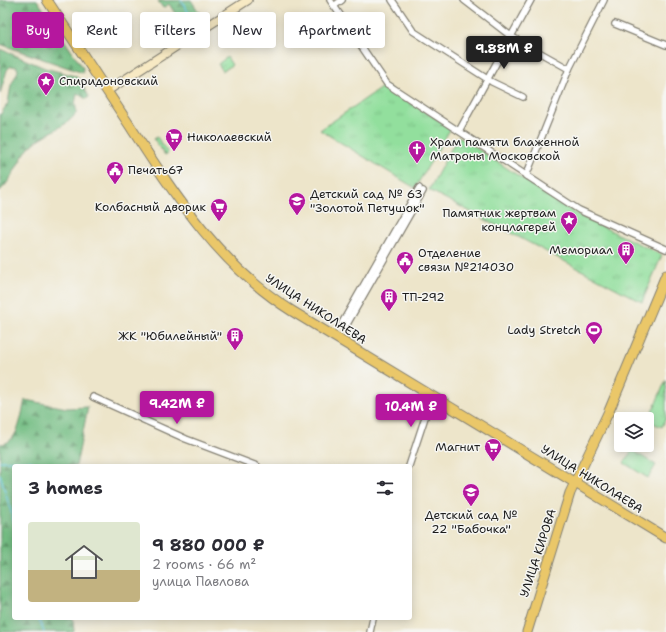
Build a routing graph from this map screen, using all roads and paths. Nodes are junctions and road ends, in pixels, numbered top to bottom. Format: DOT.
graph roads {
  1 [pos="47,0"];
  2 [pos="248,0"];
  3 [pos="330,0"];
  4 [pos="342,0"];
  5 [pos="392,0"];
  6 [pos="464,0"];
  7 [pos="531,0"];
  8 [pos="604,0"];
  9 [pos="334,6"];
  10 [pos="615,24"];
  11 [pos="512,37"];
  12 [pos="666,45"];
  13 [pos="569,69"];
  14 [pos="489,79"];
  15 [pos="107,91"];
  16 [pos="523,98"];
  17 [pos="459,131"];
  18 [pos="526,176"];
  19 [pos="421,190"];
  20 [pos="666,249"];
  21 [pos="666,275"];
  22 [pos="344,325"];
  23 [pos="432,396"];
  24 [pos="93,398"];
  25 [pos="252,464"];
  26 [pos="410,464"];
  27 [pos="574,482"];
  28 [pos="666,538"];
  29 [pos="373,620"];
  30 [pos="370,632"];
  31 [pos="527,632"];
  1 -- 15 [label="main road, УЛИЦА НИКОЛАЕВА"];
  2 -- 15 [label="street"];
  3 -- 9 [label="street"];
  4 -- 9 [label="street"];
  5 -- 14 [label="street"];
  6 -- 11 [label="street"];
  7 -- 11 [label="street"];
  8 -- 13 [label="street"];
  9 -- 17 [label="street"];
  10 -- 12 [label="street"];
  11 -- 13 [label="street"];
  11 -- 14 [label="street"];
  13 -- 18 [label="street"];
  14 -- 16 [label="street"];
  14 -- 17 [label="street"];
  15 -- 23 [label="main road, УЛИЦА НИКОЛАЕВА"];
  17 -- 18 [label="street"];
  18 -- 20 [label="street"];
  19 -- 22 [label="street"];
  21 -- 27 [label="main road, УЛИЦА КИРОВА"];
  23 -- 26 [label="street"];
  23 -- 27 [label="main road, УЛИЦА НИКОЛАЕВА"];
  24 -- 25 [label="street"];
  27 -- 28 [label="main road, УЛИЦА НИКОЛАЕВА"];
  27 -- 31 [label="main road, УЛИЦА КИРОВА"];
  29 -- 30 [label="street"];
}
